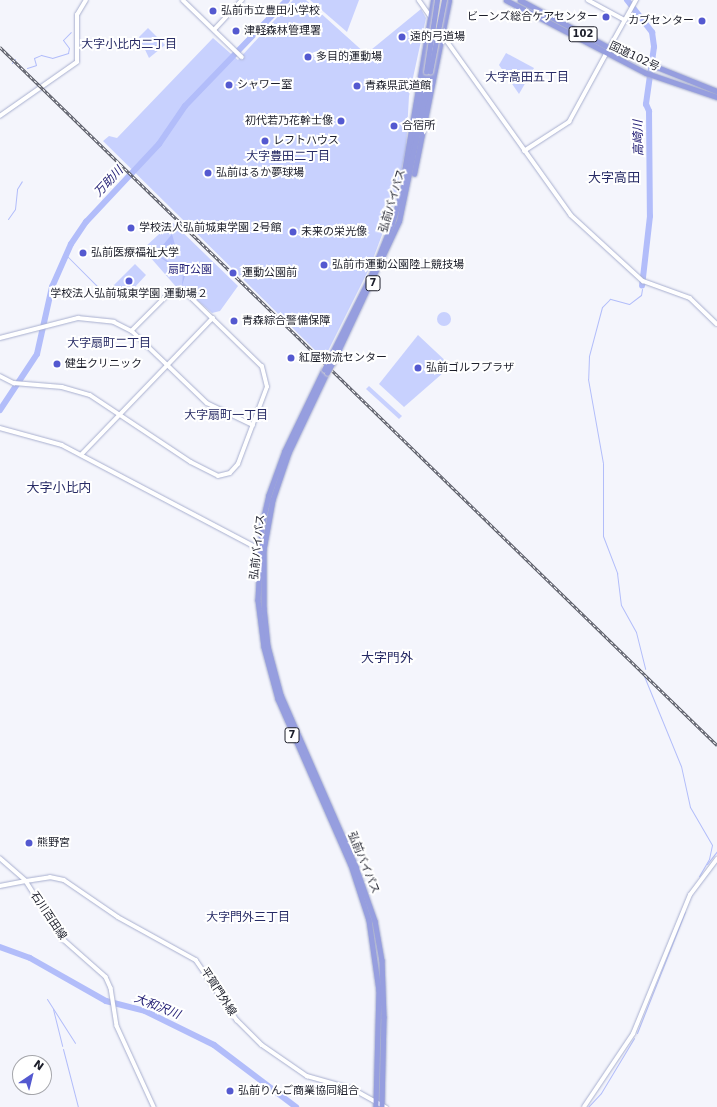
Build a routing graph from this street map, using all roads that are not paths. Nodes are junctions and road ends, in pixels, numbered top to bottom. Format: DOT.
graph roads {
  1 [pos="86,0"];
  2 [pos="183,0"];
  3 [pos="242,0"];
  4 [pos="419,0"];
  5 [pos="433,0"];
  6 [pos="437,0"];
  7 [pos="444,0"];
  8 [pos="449,0"];
  9 [pos="506,0"];
  10 [pos="520,0"];
  11 [pos="588,0"];
  12 [pos="635,2"];
  13 [pos="430,16"];
  14 [pos="625,20"];
  15 [pos="214,30"];
  16 [pos="443,35"];
  17 [pos="610,48"];
  18 [pos="606,54"];
  19 [pos="240,55"];
  20 [pos="428,72"];
  21 [pos="717,91"];
  22 [pos="717,97"];
  23 [pos="0,116"];
  24 [pos="524,151"];
  25 [pos="403,197"];
  26 [pos="213,318"];
  27 [pos="717,324"];
  28 [pos="132,331"];
  29 [pos="0,338"];
  30 [pos="167,365"];
  31 [pos="0,376"];
  32 [pos="119,413"];
  33 [pos="253,424"];
  34 [pos="0,428"];
  35 [pos="81,455"];
  36 [pos="262,550"];
  37 [pos="0,858"];
  38 [pos="717,858"];
  39 [pos="26,881"];
  40 [pos="0,886"];
  41 [pos="376,1101"];
  42 [pos="383,1106"];
  43 [pos="154,1107"];
  44 [pos="376,1107"];
  45 [pos="584,1107"];
  1 -- 23 [label="street"];
  2 -- 15 [label="street"];
  3 -- 15 [label="street"];
  4 -- 13 [label="street"];
  5 -- 13 [label="highway, 7"];
  6 -- 20 [label="highway, 弘前バイパス / 7, bridge"];
  7 -- 20 [label="highway, 弘前バイパス / 7, bridge"];
  8 -- 16 [label="highway, 7"];
  9 -- 18 [label="highway, 国道102号 / 102"];
  10 -- 17 [label="highway, 国道102号 / 102"];
  11 -- 14 [label="street"];
  12 -- 14 [label="street"];
  13 -- 16 [label="street"];
  13 -- 25 [label="highway, 7"];
  14 -- 17 [label="street"];
  15 -- 19 [label="street"];
  16 -- 24 [label="street"];
  16 -- 25 [label="highway, 7"];
  17 -- 18 [label="street"];
  17 -- 21 [label="highway, 国道102号 / 102"];
  18 -- 22 [label="highway, 国道102号 / 102"];
  18 -- 24 [label="street"];
  20 -- 25 [label="highway, 弘前バイパス / 7"];
  24 -- 27 [label="street"];
  25 -- 36 [label="highway, 弘前バイパス / 7, bridge"];
  26 -- 28 [label="street"];
  26 -- 30 [label="street"];
  26 -- 33 [label="street"];
  28 -- 29 [label="street"];
  28 -- 30 [label="street"];
  30 -- 32 [label="street"];
  30 -- 33 [label="street"];
  31 -- 32 [label="street"];
  32 -- 33 [label="street"];
  32 -- 35 [label="street"];
  34 -- 35 [label="street"];
  35 -- 36 [label="street"];
  36 -- 41 [label="highway, 弘前バイパス / 7"];
  36 -- 42 [label="highway, 弘前バイパス / 7"];
  37 -- 39 [label="street, 石川百田線"];
  38 -- 45 [label="street"];
  39 -- 40 [label="street, 平賀門外線"];
  39 -- 41 [label="street, 平賀門外線"];
  39 -- 43 [label="street, 石川百田線"];
  41 -- 42 [label="street, 平賀門外線"];
  41 -- 44 [label="highway, 弘前バイパス / 7"];
}
